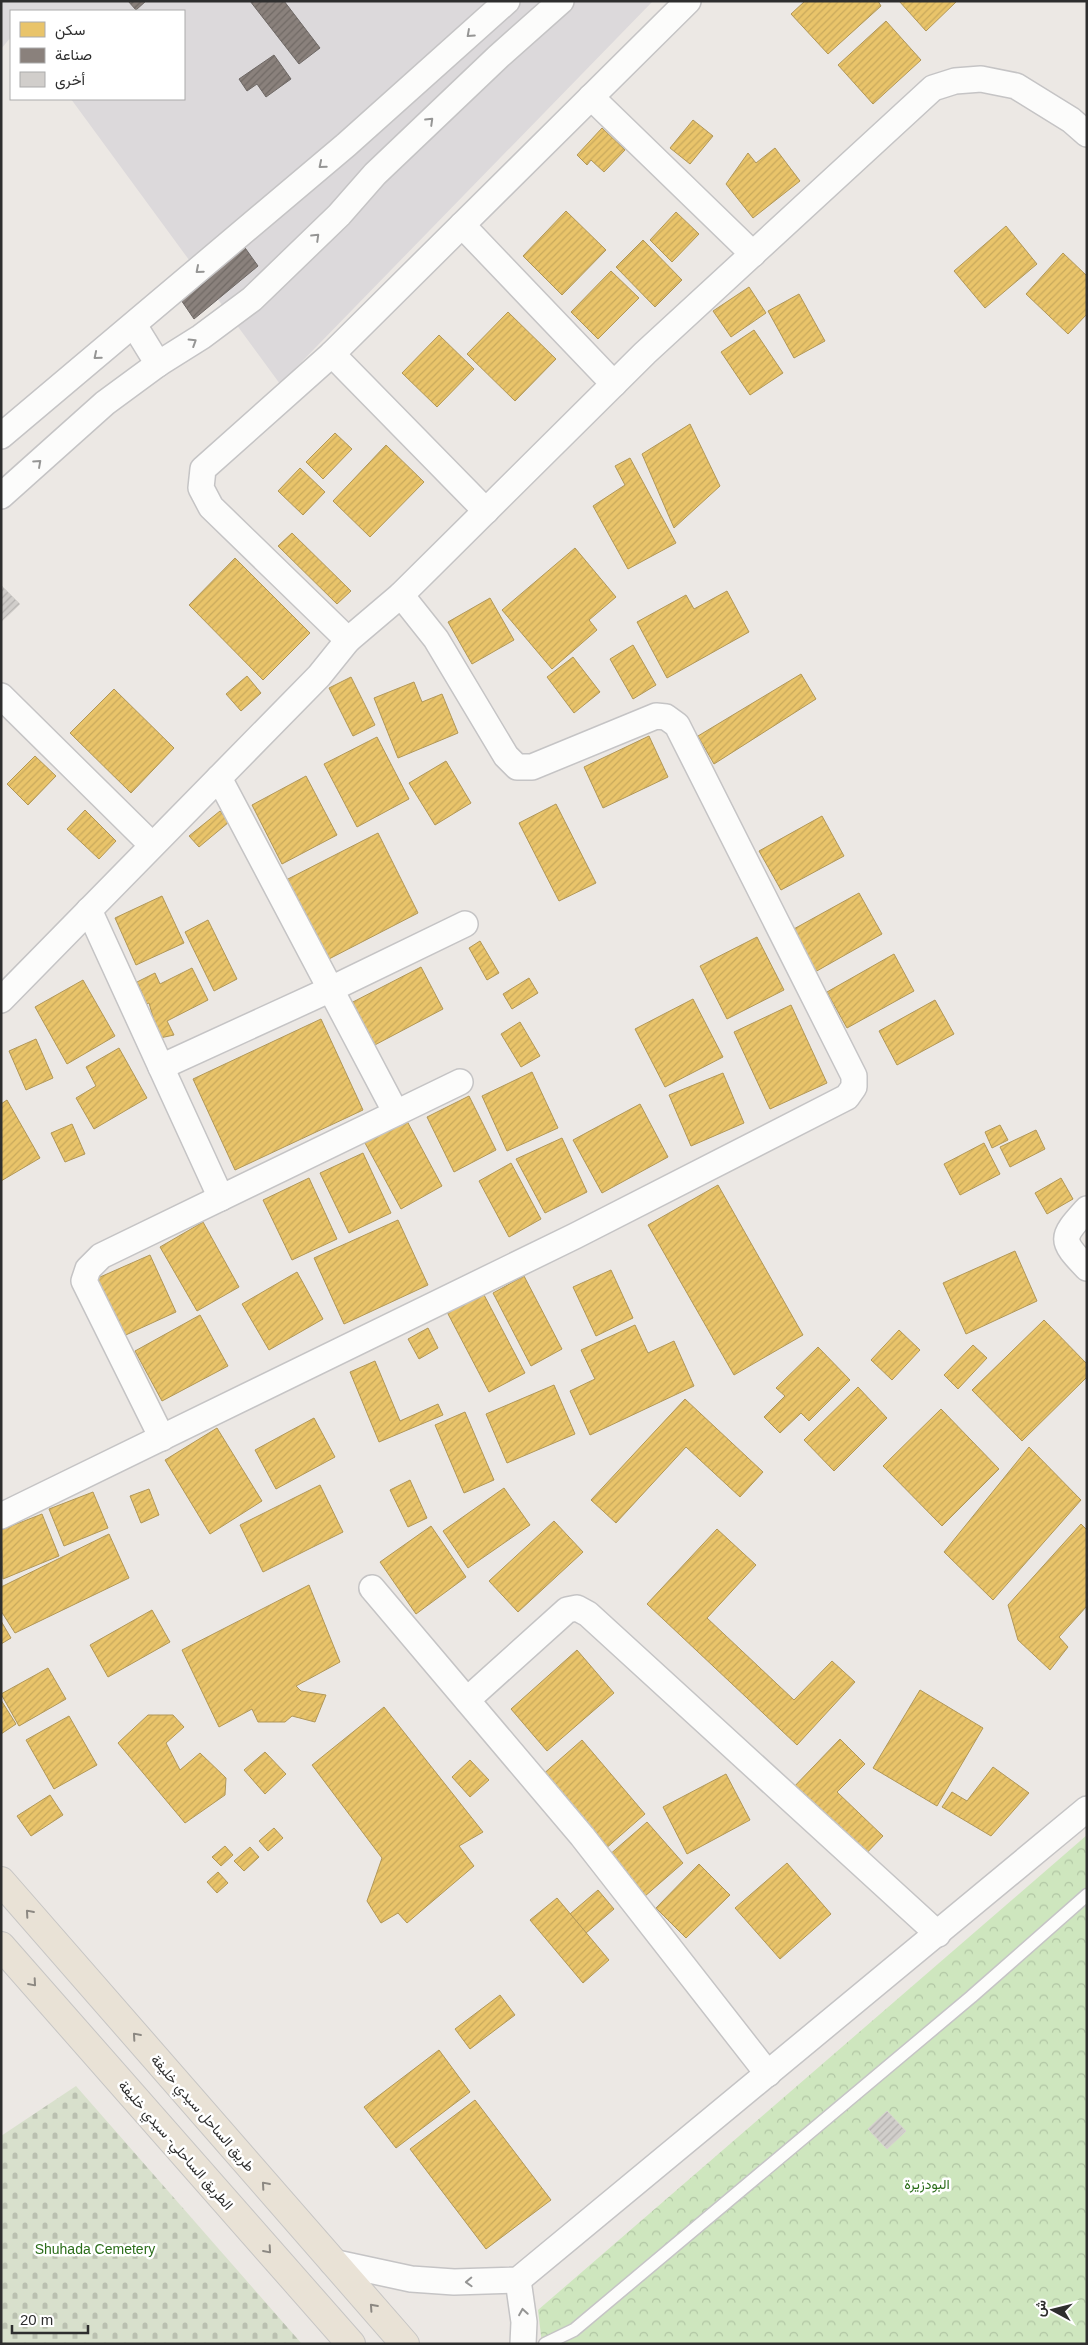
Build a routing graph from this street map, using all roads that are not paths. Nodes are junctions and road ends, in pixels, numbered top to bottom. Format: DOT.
graph roads {
  1 [pos="507,1"];
  2 [pos="561,1"];
  3 [pos="688,1"];
  4 [pos="591,97"];
  5 [pos="1087,134"];
  6 [pos="346,145"];
  7 [pos="375,174"];
  8 [pos="462,225"];
  9 [pos="753,254"];
  10 [pos="134,325"];
  11 [pos="332,354"];
  12 [pos="158,364"];
  13 [pos="614,384"];
  14 [pos="1,436"];
  15 [pos="1,496"];
  16 [pos="486,511"];
  17 [pos="401,594"];
  18 [pos="348,640"];
  19 [pos="1,696"];
  20 [pos="219,778"];
  21 [pos="152,845"];
  22 [pos="89,910"];
  23 [pos="465,924"];
  24 [pos="330,989"];
  25 [pos="1,1000"];
  26 [pos="162,1067"];
  27 [pos="460,1082"];
  28 [pos="396,1113"];
  29 [pos="221,1198"];
  30 [pos="1087,1209"];
  31 [pos="1087,1268"];
  32 [pos="162,1438"];
  33 [pos="1,1516"];
  34 [pos="372,1588"];
  35 [pos="467,1700"];
  36 [pos="1087,1810"];
  37 [pos="1,1881"];
  38 [pos="1087,1895"];
  39 [pos="938,1934"];
  40 [pos="1,1946"];
  41 [pos="768,2074"];
  42 [pos="332,2262"];
  43 [pos="518,2280"];
  44 [pos="351,2344"];
  45 [pos="405,2344"];
  46 [pos="523,2344"];
  47 [pos="545,2344"];
  1 -- 6 [label="street, one-way"];
  7 -- 2 [label="street, one-way"];
  3 -- 4 [label="street"];
  4 -- 8 [label="street"];
  4 -- 9 [label="street"];
  5 -- 9 [label="street"];
  6 -- 7 [label="street"];
  6 -- 10 [label="street, one-way"];
  12 -- 7 [label="street, one-way"];
  8 -- 11 [label="street"];
  8 -- 13 [label="street"];
  9 -- 13 [label="street"];
  10 -- 12 [label="street"];
  10 -- 14 [label="street, one-way"];
  11 -- 16 [label="street"];
  11 -- 18 [label="street"];
  15 -- 12 [label="street, one-way"];
  13 -- 16 [label="street"];
  16 -- 17 [label="street"];
  17 -- 18 [label="street"];
  17 -- 32 [label="street"];
  18 -- 20 [label="street"];
  19 -- 21 [label="street"];
  20 -- 21 [label="street"];
  20 -- 24 [label="street"];
  21 -- 22 [label="street"];
  22 -- 25 [label="street"];
  22 -- 26 [label="street"];
  23 -- 24 [label="street"];
  24 -- 26 [label="street"];
  24 -- 28 [label="street"];
  26 -- 29 [label="street"];
  27 -- 28 [label="street"];
  28 -- 29 [label="street"];
  29 -- 32 [label="street"];
  30 -- 31 [label="street"];
  32 -- 33 [label="street"];
  34 -- 35 [label="street"];
  35 -- 39 [label="street"];
  35 -- 41 [label="street"];
  36 -- 39 [label="street"];
  42 -- 37 [label="highway, طريق الساحل سيدي خليفة, one-way"];
  38 -- 47 [label="lane"];
  39 -- 41 [label="street"];
  40 -- 44 [label="highway, الطريق الساحلي- سيدي خليفة, one-way"];
  41 -- 43 [label="street"];
  43 -- 42 [label="street, one-way"];
  45 -- 42 [label="highway, طريق الساحل سيدي خليفة, one-way"];
  46 -- 43 [label="street, one-way"];
}
